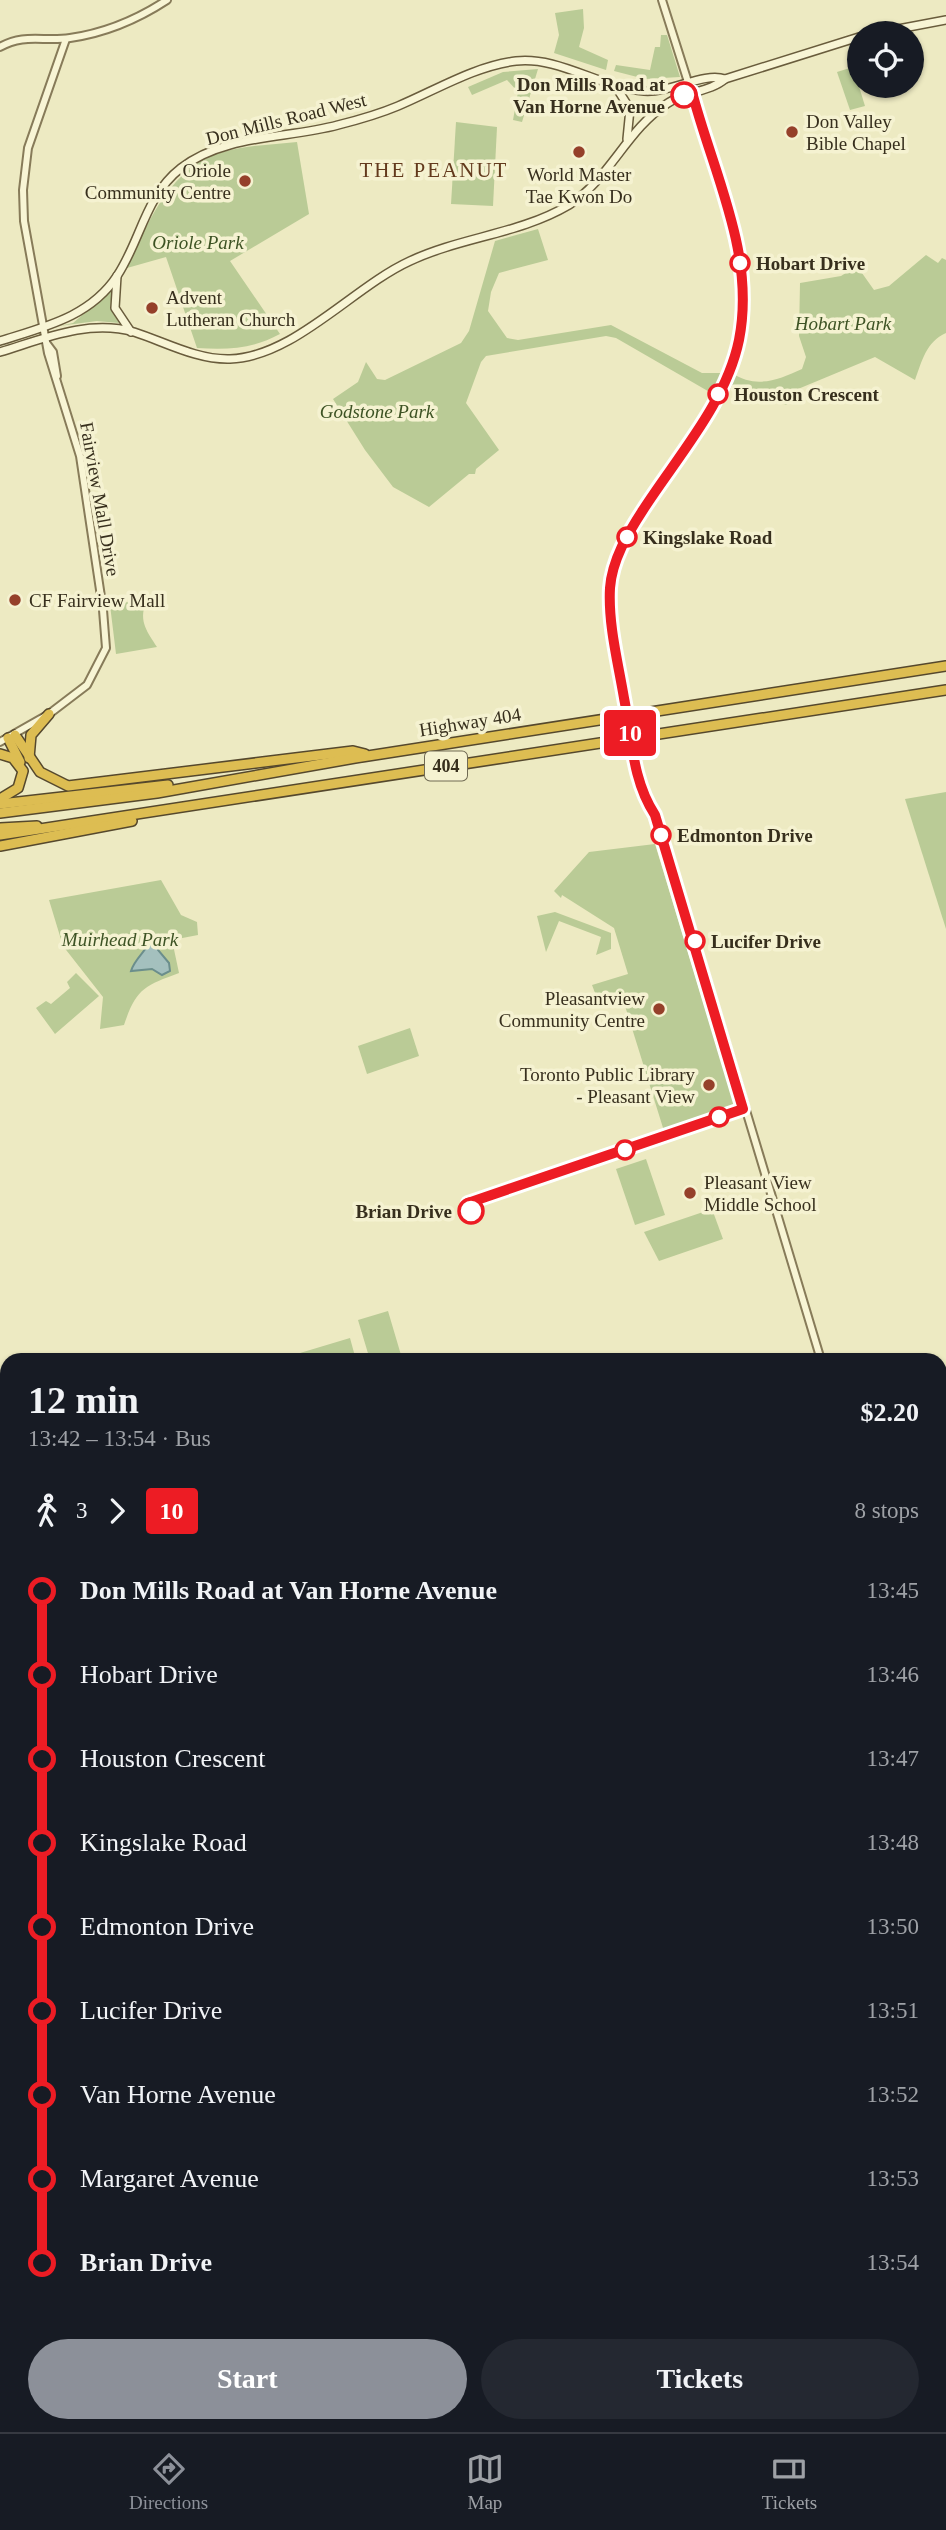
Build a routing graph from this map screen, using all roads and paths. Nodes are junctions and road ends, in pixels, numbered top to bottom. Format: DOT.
graph roads {
  1 [pos="167,0"];
  2 [pos="662,0"];
  3 [pos="946,20"];
  4 [pos="924,24"];
  5 [pos="66,39"];
  6 [pos="847,41"];
  7 [pos="0,47"];
  8 [pos="616,87"];
  9 [pos="690,88"];
  10 [pos="626,140"];
  11 [pos="117,276"];
  12 [pos="43,327"];
  13 [pos="131,332"];
  14 [pos="0,341"];
  15 [pos="46,341"];
  16 [pos="0,352"];
  17 [pos="946,659"];
  18 [pos="946,666"];
  19 [pos="926,668"];
  20 [pos="946,690"];
  21 [pos="49,714"];
  22 [pos="8,739"];
  23 [pos="0,754"];
  24 [pos="373,755"];
  25 [pos="29,760"];
  26 [pos="22,767"];
  27 [pos="219,782"];
  28 [pos="0,802"];
  29 [pos="0,813"];
  30 [pos="155,814"];
  31 [pos="54,826"];
  32 [pos="0,828"];
  33 [pos="0,835"];
  34 [pos="0,846"];
  35 [pos="819,1353"];
  1 -- 5 [label="street"];
  2 -- 9 [label="street"];
  3 -- 4 [label="main road"];
  5 -- 7 [label="street"];
  5 -- 12 [label="street, Fairview Mall Drive"];
  6 -- 9 [label="main road"];
  8 -- 9 [label="main road, Don Mills Road West"];
  8 -- 10 [label="main road"];
  8 -- 11 [label="main road, Don Mills Road West"];
  9 -- 10 [label="main road"];
  9 -- 35 [label="street, bridge"];
  10 -- 13 [label="main road"];
  11 -- 12 [label="main road, Don Mills Road West"];
  11 -- 13 [label="main road"];
  12 -- 14 [label="main road, Don Mills Road West"];
  12 -- 15 [label="street, Fairview Mall Drive"];
  13 -- 15 [label="main road"];
  15 -- 16 [label="main road"];
  15 -- 21 [label="street, Fairview Mall Drive"];
  17 -- 19 [label="highway"];
  18 -- 19 [label="highway, Highway 404 / 404"];
  19 -- 24 [label="highway, Highway 404 / 404"];
  20 -- 30 [label="highway, Highway 404 / 404"];
  21 -- 22 [label="street, Fairview Mall Drive"];
  21 -- 25 [label="highway"];
  22 -- 25 [label="highway"];
  22 -- 26 [label="highway"];
  23 -- 26 [label="highway"];
  24 -- 25 [label="highway"];
  24 -- 27 [label="highway, Highway 404 / 404"];
  26 -- 28 [label="highway"];
  27 -- 28 [label="highway"];
  27 -- 29 [label="highway, Highway 404 / 404"];
  30 -- 31 [label="highway, Highway 404 / 404"];
  30 -- 34 [label="highway"];
  31 -- 32 [label="highway, Highway 404 / 404"];
  31 -- 33 [label="highway, Highway 404 / 404"];
}
